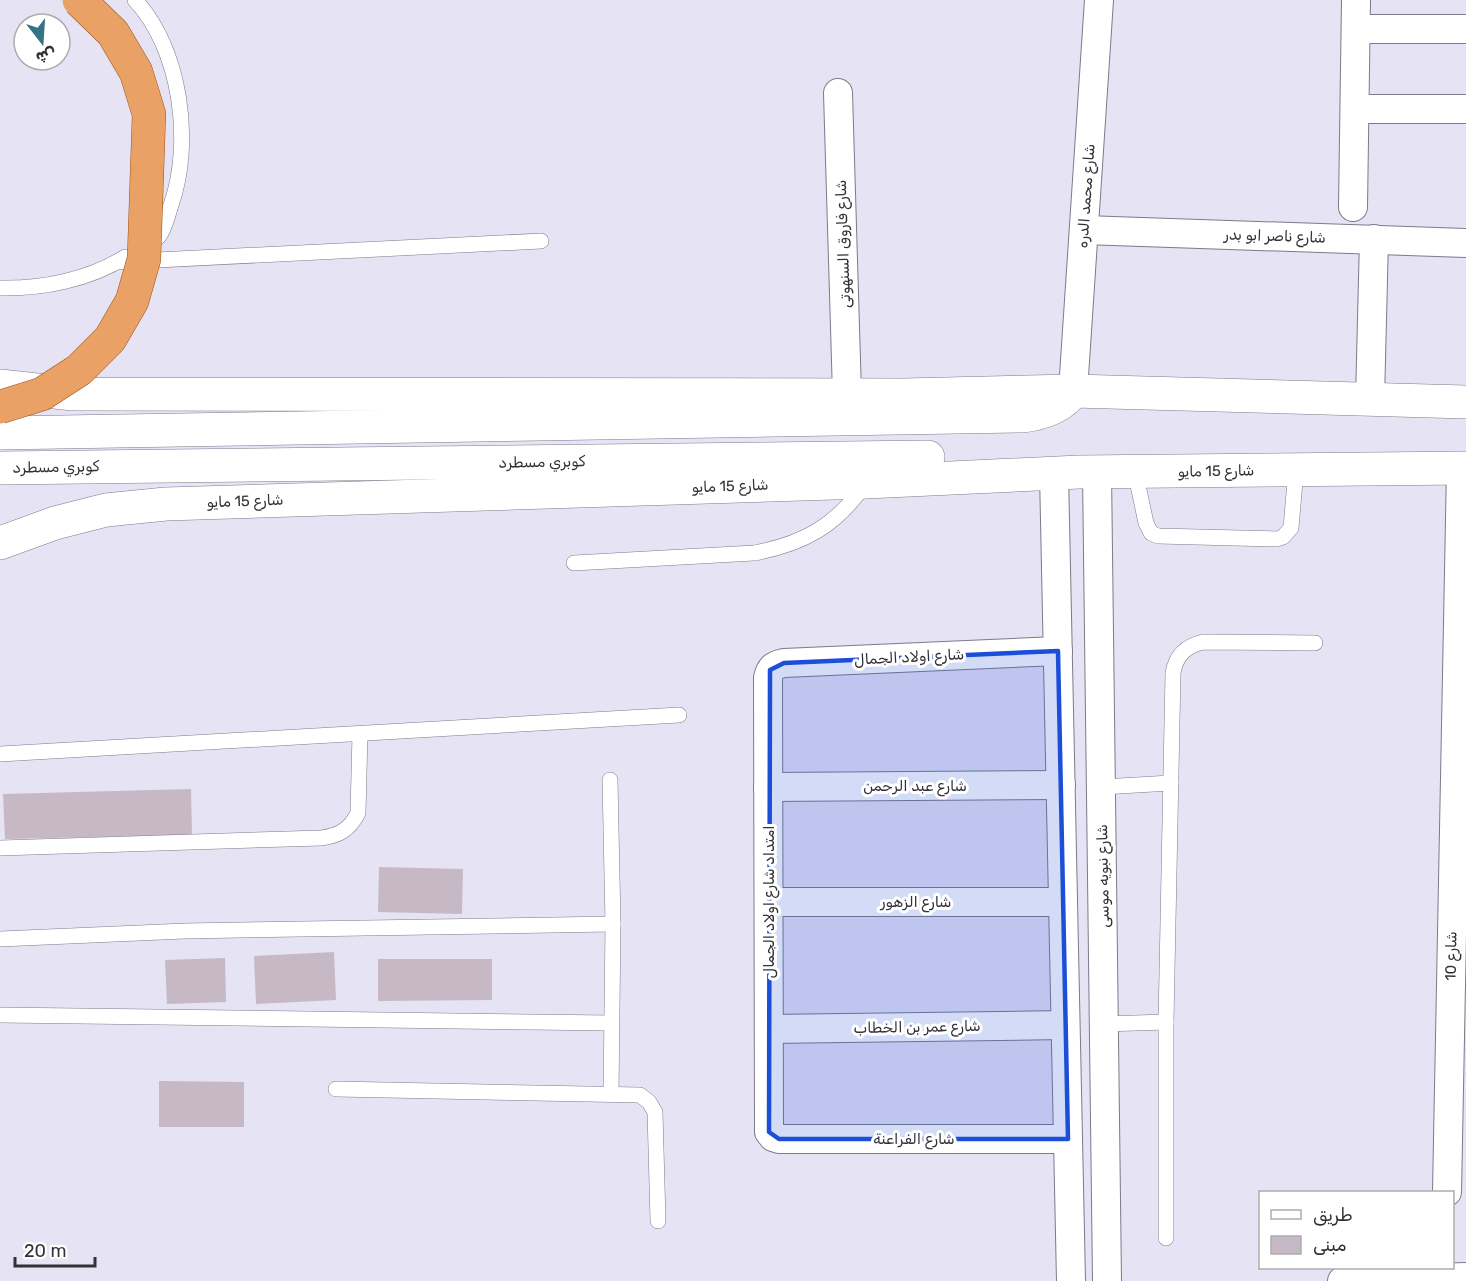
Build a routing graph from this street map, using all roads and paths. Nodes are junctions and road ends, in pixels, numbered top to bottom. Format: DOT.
graph roads {
  1 [pos="79,0"];
  2 [pos="135,0"];
  3 [pos="1100,0"];
  4 [pos="1356,0"];
  5 [pos="1356,29"];
  6 [pos="1466,29"];
  7 [pos="838,93"];
  8 [pos="1355,109"];
  9 [pos="1466,109"];
  10 [pos="1353,207"];
  11 [pos="1084,230"];
  12 [pos="1374,239"];
  13 [pos="541,241"];
  14 [pos="1466,243"];
  15 [pos="117,262"];
  16 [pos="0,288"];
  17 [pos="0,386"];
  18 [pos="1073,392"];
  19 [pos="847,394"];
  20 [pos="1370,400"];
  21 [pos="1466,402"];
  22 [pos="0,407"];
  23 [pos="0,433"];
  24 [pos="0,468"];
  25 [pos="1464,468"];
  26 [pos="874,470"];
  27 [pos="1296,470"];
  28 [pos="1135,471"];
  29 [pos="1077,472"];
  30 [pos="1463,538"];
  31 [pos="0,543"];
  32 [pos="574,563"];
  33 [pos="1315,643"];
  34 [pos="1058,651"];
  35 [pos="768,678"];
  36 [pos="679,715"];
  37 [pos="360,734"];
  38 [pos="0,754"];
  39 [pos="610,780"];
  40 [pos="1171,783"];
  41 [pos="1061,785"];
  42 [pos="768,787"];
  43 [pos="1101,787"];
  44 [pos="0,848"];
  45 [pos="769,902"];
  46 [pos="1063,902"];
  47 [pos="613,924"];
  48 [pos="1459,926"];
  49 [pos="0,939"];
  50 [pos="0,1015"];
  51 [pos="1166,1022"];
  52 [pos="611,1023"];
  53 [pos="1104,1024"];
  54 [pos="1065,1025"];
  55 [pos="769,1029"];
  56 [pos="336,1089"];
  57 [pos="611,1094"];
  58 [pos="770,1125"];
  59 [pos="1068,1139"];
  60 [pos="1447,1191"];
  61 [pos="658,1221"];
  62 [pos="1166,1238"];
  63 [pos="1452,1274"];
  64 [pos="1071,1281"];
  65 [pos="1107,1281"];
  66 [pos="1341,1281"];
  67 [pos="1373,1281"];
  1 -- 22 [label="main road, bridge"];
  2 -- 15 [label="lane"];
  3 -- 11 [label="street, شارع محمد الدره"];
  4 -- 5 [label="street"];
  5 -- 6 [label="street"];
  5 -- 8 [label="street"];
  7 -- 19 [label="street, شارع فاروق السنهوتى"];
  8 -- 9 [label="street"];
  8 -- 10 [label="street"];
  11 -- 12 [label="street, شارع ناصر ابو بدر"];
  11 -- 18 [label="street, شارع محمد الدره"];
  12 -- 14 [label="street, شارع ناصر ابو بدر"];
  12 -- 20 [label="street"];
  13 -- 15 [label="lane"];
  15 -- 16 [label="lane"];
  17 -- 19 [label="main road"];
  18 -- 19 [label="main road"];
  18 -- 20 [label="main road"];
  18 -- 23 [label="main road"];
  20 -- 21 [label="main road"];
  24 -- 26 [label="main road, كوبري مسطرد"];
  25 -- 27 [label="main road, شارع 15 مايو"];
  25 -- 30 [label="street, شارع 10"];
  26 -- 29 [label="main road, شارع 15 مايو"];
  26 -- 31 [label="main road, شارع 15 مايو"];
  26 -- 32 [label="lane"];
  27 -- 28 [label="main road, شارع 15 مايو"];
  27 -- 28 [label="lane"];
  28 -- 29 [label="main road, شارع 15 مايو"];
  29 -- 34 [label="street"];
  29 -- 43 [label="street, شارع نبويه موسى"];
  30 -- 48 [label="street, شارع 10"];
  33 -- 40 [label="lane"];
  34 -- 35 [label="street, شارع اولاد الجمال"];
  34 -- 41 [label="street"];
  35 -- 42 [label="street, امتداد شارع اولاد الجمال"];
  36 -- 37 [label="lane"];
  37 -- 38 [label="lane"];
  37 -- 44 [label="lane"];
  39 -- 47 [label="lane"];
  40 -- 43 [label="lane"];
  40 -- 51 [label="lane"];
  41 -- 42 [label="street, شارع عبد الرحمن"];
  41 -- 46 [label="street"];
  42 -- 45 [label="street, امتداد شارع اولاد الجمال"];
  43 -- 53 [label="street, شارع نبويه موسى"];
  45 -- 46 [label="street, شارع الزهور"];
  45 -- 55 [label="street, امتداد شارع اولاد الجمال"];
  46 -- 54 [label="street"];
  47 -- 49 [label="lane"];
  47 -- 52 [label="lane"];
  48 -- 60 [label="street, شارع 10"];
  50 -- 52 [label="lane"];
  51 -- 53 [label="lane"];
  51 -- 62 [label="lane"];
  52 -- 57 [label="lane"];
  53 -- 65 [label="street, شارع نبويه موسى"];
  54 -- 55 [label="street, شارع عمر بن الخطاب"];
  54 -- 59 [label="street"];
  55 -- 58 [label="street, امتداد شارع اولاد الجمال"];
  56 -- 57 [label="lane"];
  57 -- 61 [label="lane"];
  58 -- 59 [label="street, شارع الفراعنة"];
  59 -- 64 [label="street"];
  63 -- 67 [label="street"];
  66 -- 67 [label="street"];
}
